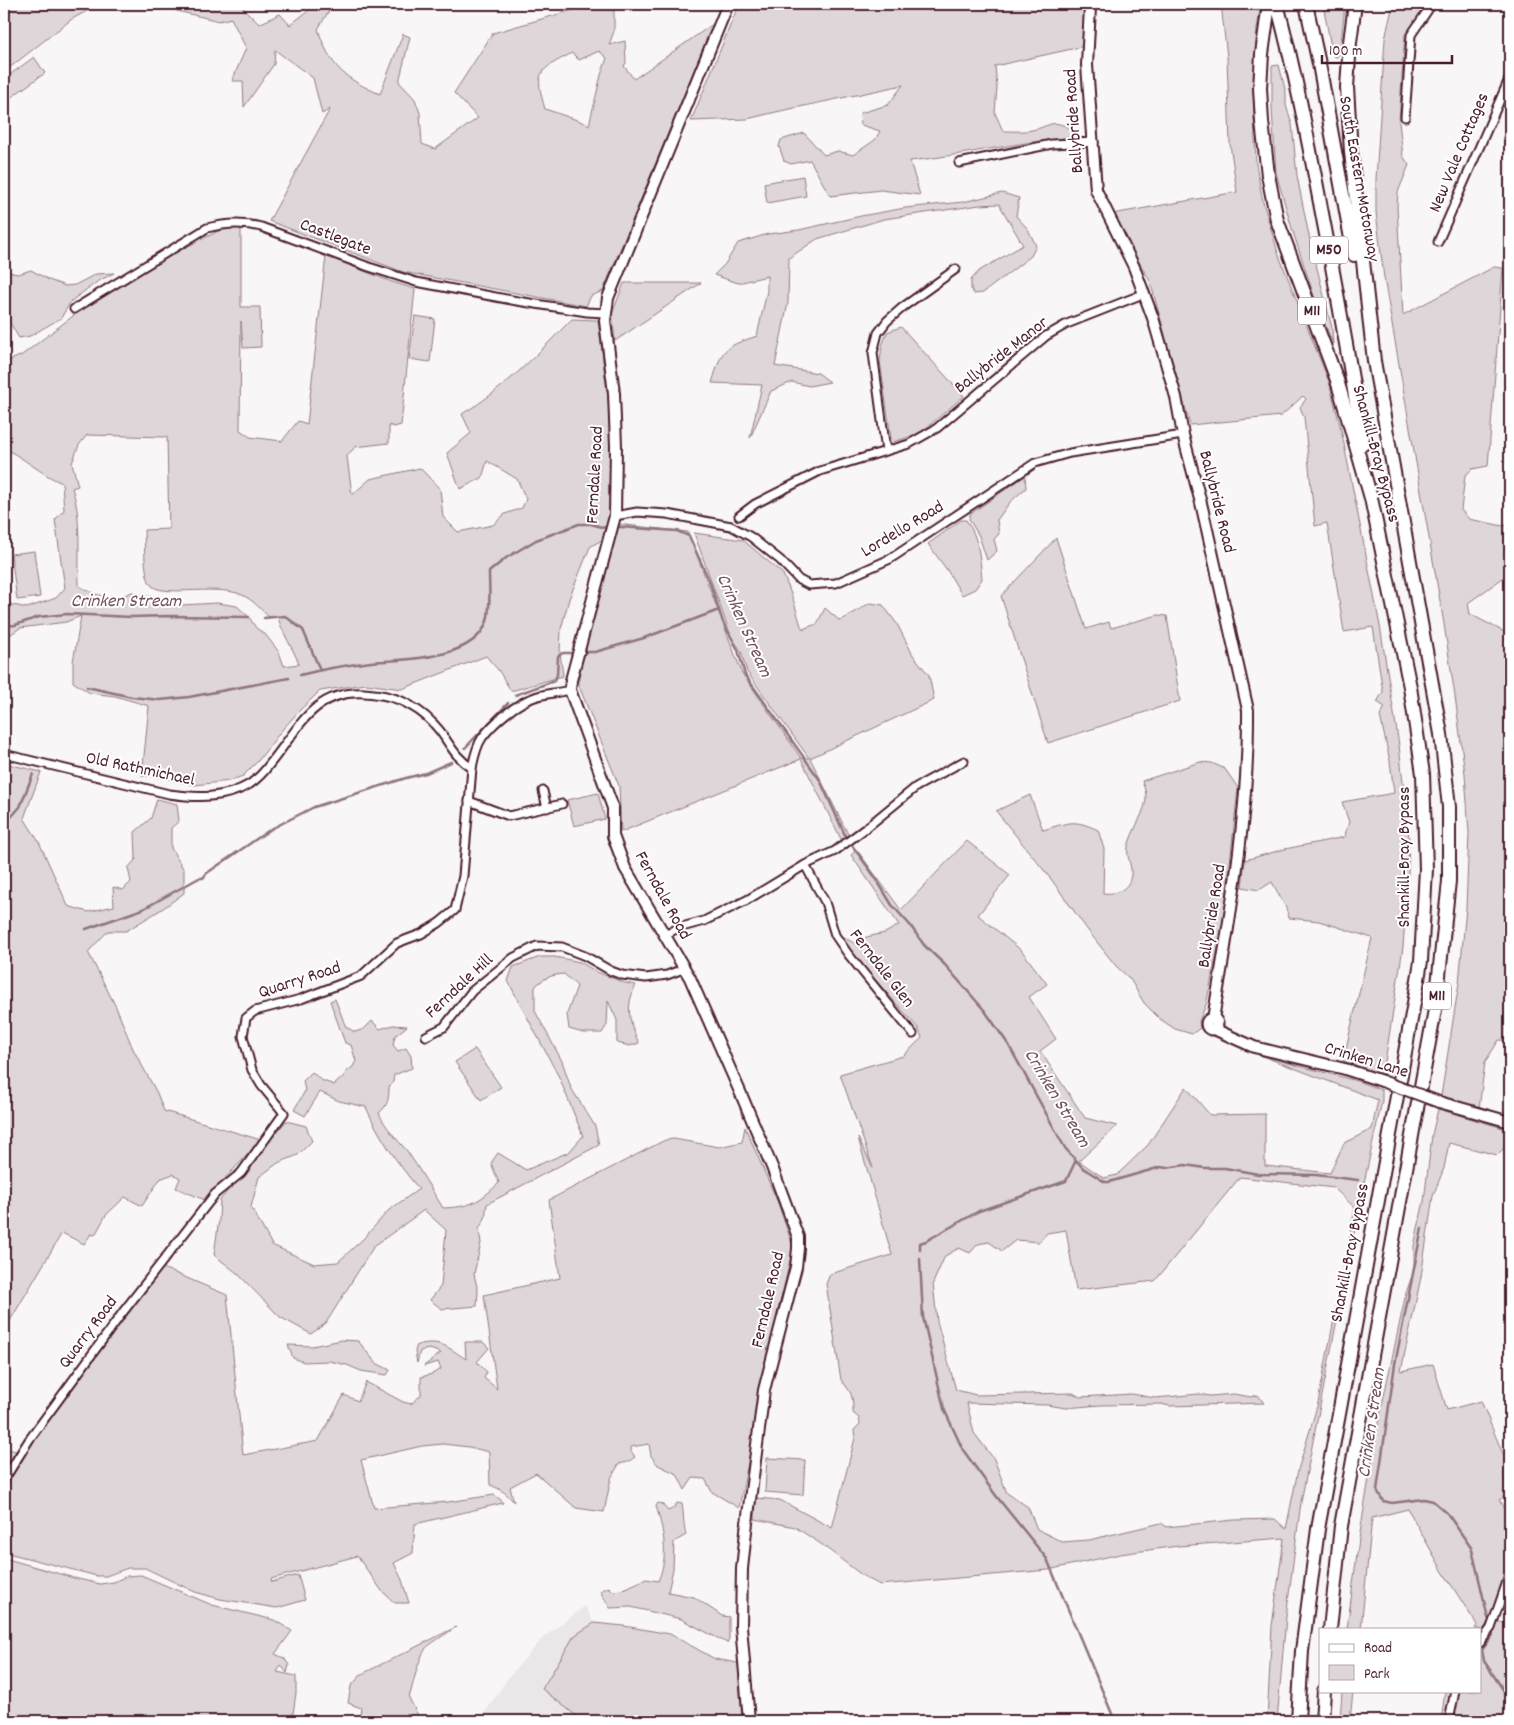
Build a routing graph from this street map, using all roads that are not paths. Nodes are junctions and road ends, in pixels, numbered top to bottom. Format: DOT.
graph roads {
  1 [pos="728,4"];
  2 [pos="1088,4"];
  3 [pos="1269,4"];
  4 [pos="1277,4"];
  5 [pos="1306,4"];
  6 [pos="1355,4"];
  7 [pos="1432,4"];
  8 [pos="1510,77"];
  9 [pos="1405,117"];
  10 [pos="1094,142"];
  11 [pos="959,163"];
  12 [pos="1438,242"];
  13 [pos="956,269"];
  14 [pos="1143,294"];
  15 [pos="74,309"];
  16 [pos="605,313"];
  17 [pos="1374,361"];
  18 [pos="1183,435"];
  19 [pos="886,451"];
  20 [pos="1372,498"];
  21 [pos="615,516"];
  22 [pos="739,516"];
  23 [pos="570,690"];
  24 [pos="4,754"];
  25 [pos="964,761"];
  26 [pos="472,768"];
  27 [pos="543,791"];
  28 [pos="469,801"];
  29 [pos="562,804"];
  30 [pos="547,808"];
  31 [pos="805,866"];
  32 [pos="665,935"];
  33 [pos="683,968"];
  34 [pos="1214,1024"];
  35 [pos="913,1034"];
  36 [pos="426,1036"];
  37 [pos="1510,1122"];
  38 [pos="4,1480"];
  39 [pos="1510,1573"];
  40 [pos="1330,1628"];
  41 [pos="1482,1640"];
  42 [pos="1324,1692"];
  43 [pos="1455,1692"];
  44 [pos="749,1721"];
  45 [pos="1298,1721"];
  46 [pos="1322,1721"];
  47 [pos="1450,1721"];
  1 -- 16 [label="street, Ferndale Road"];
  2 -- 10 [label="street, Ballybride Road"];
  3 -- 20 [label="highway, Shankill-Bray Bypass / M11"];
  4 -- 20 [label="highway, M50"];
  5 -- 17 [label="highway, South Eastern Motorway / M50"];
  6 -- 17 [label="highway, Shankill-Bray Bypass / M11"];
  7 -- 9 [label="street"];
  8 -- 12 [label="street, New Vale Cottages"];
  10 -- 11 [label="street"];
  10 -- 14 [label="street, Ballybride Road"];
  13 -- 19 [label="street"];
  14 -- 18 [label="street, Ballybride Road"];
  14 -- 19 [label="street, Ballybride Manor"];
  15 -- 16 [label="street, Castlegate"];
  16 -- 21 [label="street, Ferndale Road"];
  17 -- 40 [label="highway, Shankill-Bray Bypass / M11"];
  18 -- 21 [label="street, Lordello Road"];
  18 -- 34 [label="street, Ballybride Road"];
  19 -- 22 [label="street, Ballybride Manor"];
  20 -- 45 [label="highway, Shankill-Bray Bypass / M11"];
  21 -- 23 [label="street, Ferndale Road"];
  23 -- 26 [label="street, Quarry Road"];
  23 -- 32 [label="street, Ferndale Road"];
  24 -- 26 [label="street, Old Rathmichael"];
  25 -- 31 [label="street"];
  26 -- 28 [label="street, Quarry Road"];
  27 -- 30 [label="street"];
  28 -- 30 [label="street"];
  28 -- 38 [label="street, Quarry Road"];
  29 -- 30 [label="street"];
  31 -- 32 [label="street"];
  31 -- 35 [label="street, Ferndale Glen"];
  32 -- 33 [label="street, Ferndale Road"];
  33 -- 36 [label="street, Ferndale Hill"];
  33 -- 44 [label="street, Ferndale Road"];
  34 -- 37 [label="street, Crinken Lane, bridge"];
  39 -- 41 [label="street"];
  42 -- 46 [label="highway"];
  43 -- 47 [label="street"];
}
